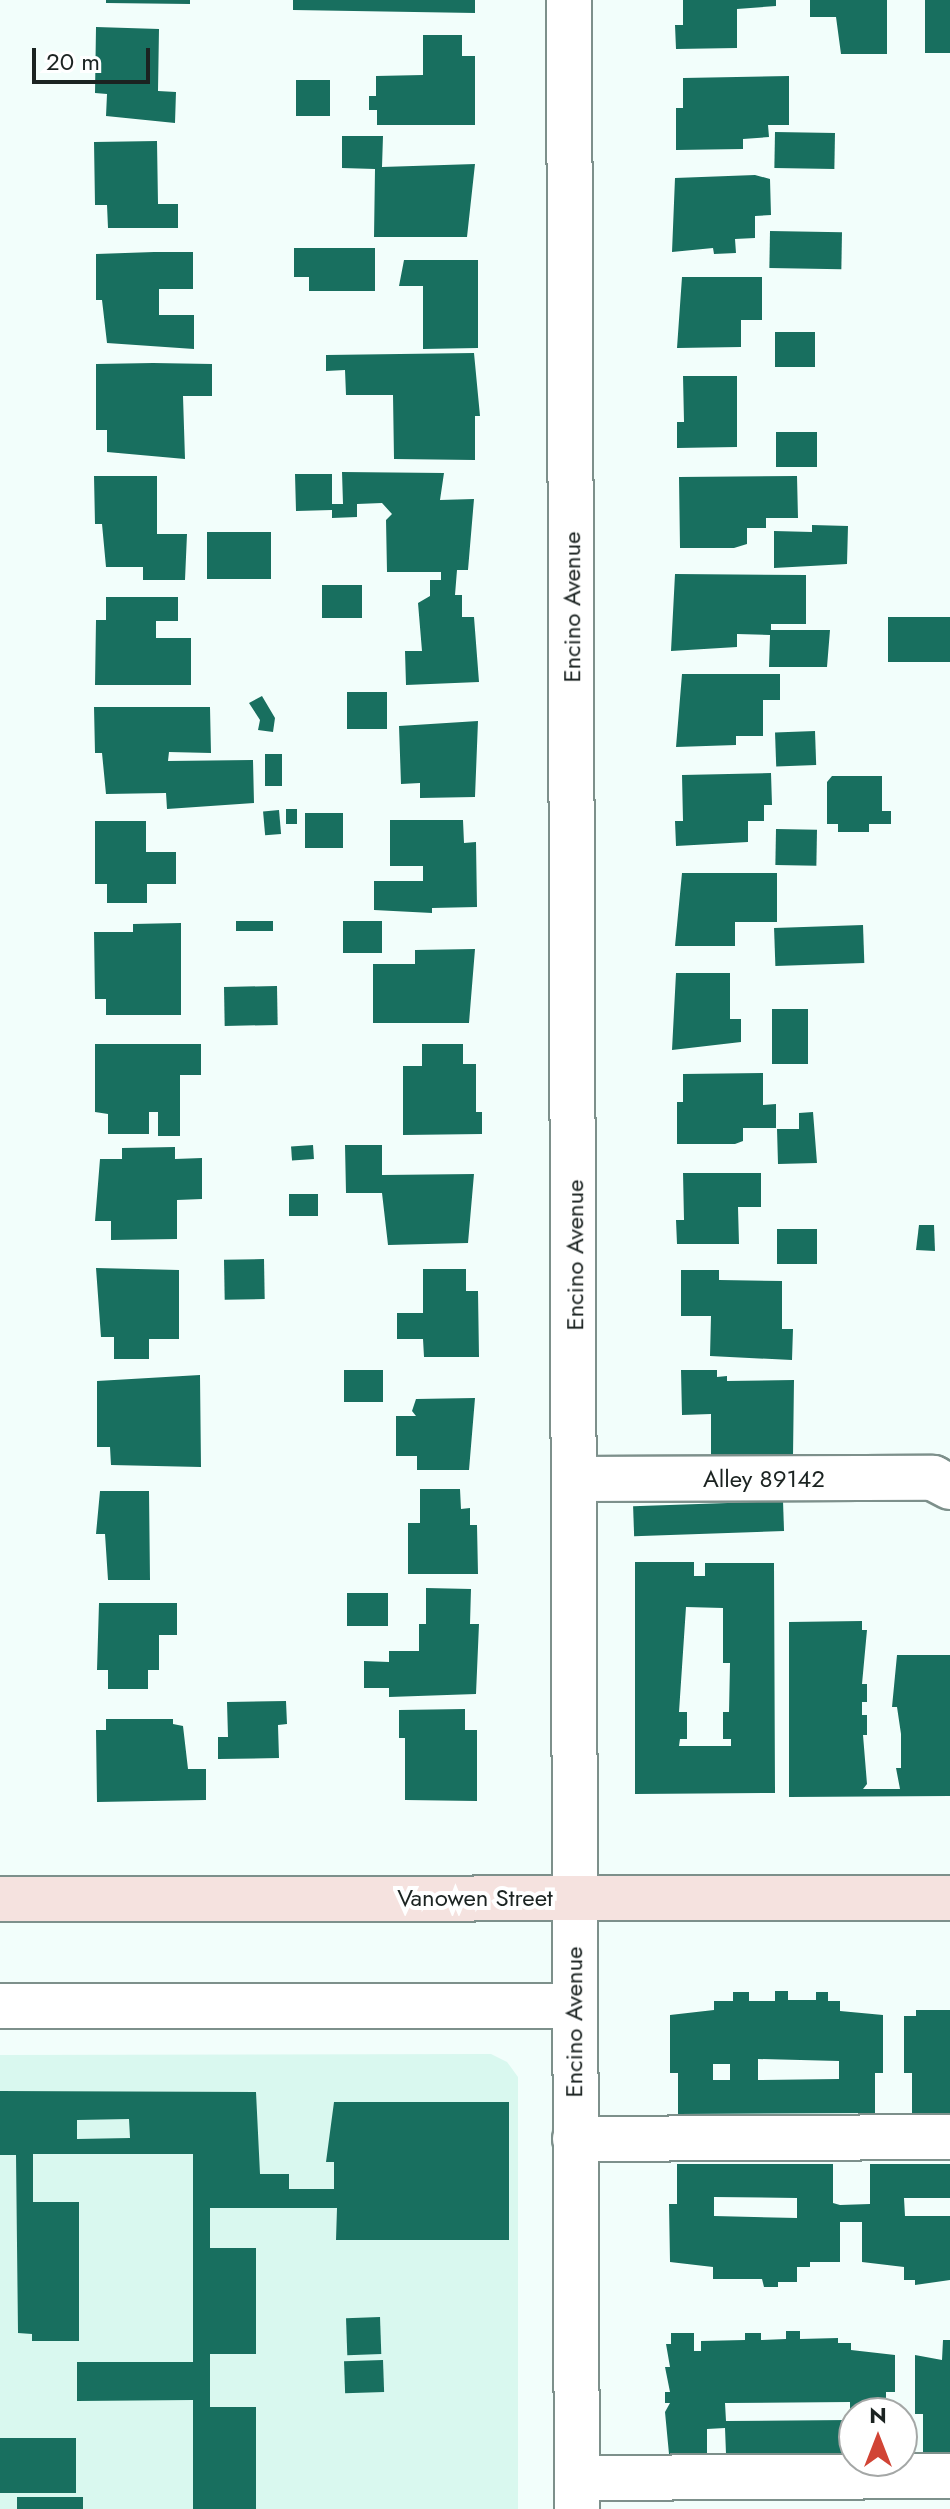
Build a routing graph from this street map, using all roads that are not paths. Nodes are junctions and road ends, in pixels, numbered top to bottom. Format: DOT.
graph roads {
  1 [pos="569,0"];
  2 [pos="576,1479"];
  3 [pos="950,1487"];
  4 [pos="574,1898"];
  5 [pos="950,1898"];
  6 [pos="0,1899"];
  7 [pos="0,2006"];
  8 [pos="574,2006"];
  9 [pos="950,2137"];
  10 [pos="575,2139"];
  11 [pos="950,2476"];
  12 [pos="578,2493"];
  1 -- 2 [label="street, Encino Avenue"];
  2 -- 3 [label="street, Alley 89142"];
  2 -- 4 [label="street, Encino Avenue"];
  4 -- 5 [label="main road, Vanowen Street"];
  4 -- 6 [label="main road, Vanowen Street"];
  4 -- 8 [label="street, Encino Avenue"];
  7 -- 8 [label="street"];
  8 -- 10 [label="street, Encino Avenue"];
  9 -- 10 [label="street"];
  10 -- 12 [label="street, Encino Avenue"];
  11 -- 12 [label="street"];
}
